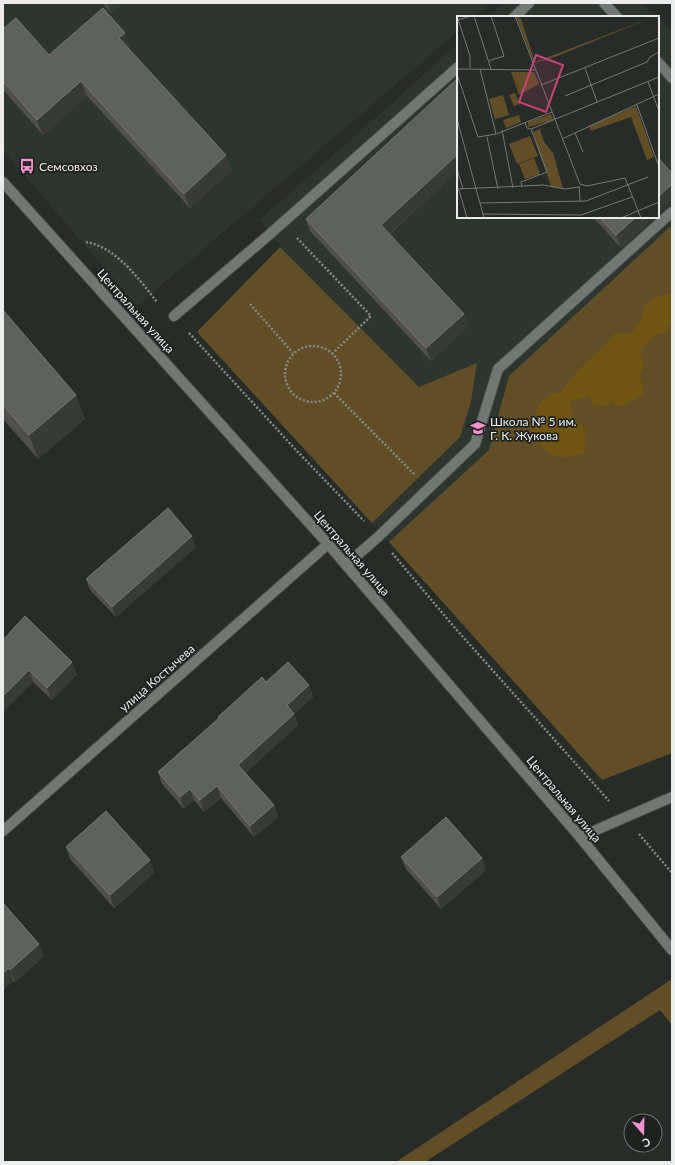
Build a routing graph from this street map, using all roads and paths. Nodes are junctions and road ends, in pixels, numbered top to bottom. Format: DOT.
graph roads {
  1 [pos="530,3"];
  2 [pos="604,3"];
  3 [pos="515,16"];
  4 [pos="616,16"];
  5 [pos="659,63"];
  6 [pos="457,68"];
  7 [pos="672,78"];
  8 [pos="3,182"];
  9 [pos="672,212"];
  10 [pos="283,223"];
  11 [pos="250,304"];
  12 [pos="174,316"];
  13 [pos="293,353"];
  14 [pos="333,353"];
  15 [pos="334,393"];
  16 [pos="428,489"];
  17 [pos="328,544"];
  18 [pos="346,565"];
  19 [pos="672,797"];
  20 [pos="3,831"];
  21 [pos="580,837"];
  22 [pos="672,950"];
  1 -- 3 [label="street"];
  2 -- 4 [label="street"];
  5 -- 7 [label="street"];
  6 -- 10 [label="street"];
  8 -- 17 [label="street, Центральная улица"];
  9 -- 16 [label="street"];
  10 -- 12 [label="street"];
  10 -- 14 [label="path"];
  11 -- 13 [label="path"];
  13 -- 14 [label="path"];
  13 -- 15 [label="path"];
  14 -- 15 [label="path"];
  15 -- 16 [label="path"];
  16 -- 18 [label="street"];
  17 -- 18 [label="street, Центральная улица"];
  17 -- 20 [label="street, улица Костычева"];
  18 -- 21 [label="street, Центральная улица"];
  19 -- 21 [label="street"];
  21 -- 22 [label="street, Центральная улица"];
}
